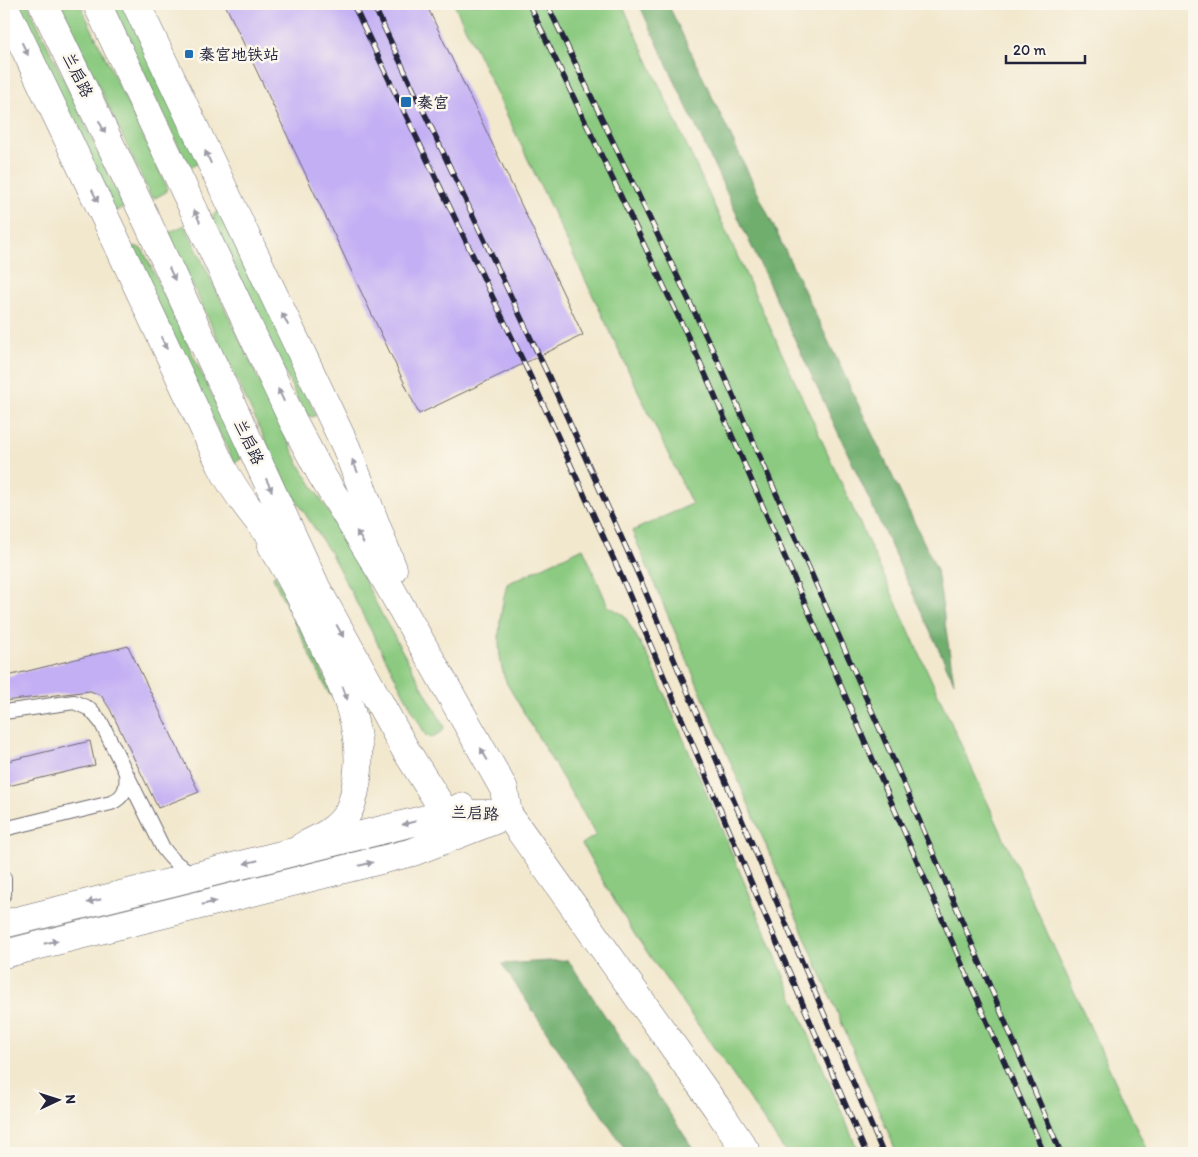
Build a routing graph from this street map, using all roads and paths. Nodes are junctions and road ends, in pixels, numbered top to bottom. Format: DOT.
graph roads {
  1 [pos="43,4"];
  2 [pos="97,4"];
  3 [pos="136,4"];
  4 [pos="4,5"];
  5 [pos="249,511"];
  6 [pos="318,590"];
  7 [pos="430,658"];
  8 [pos="4,712"];
  9 [pos="125,771"];
  10 [pos="506,802"];
  11 [pos="446,814"];
  12 [pos="4,829"];
  13 [pos="282,855"];
  14 [pos="212,872"];
  15 [pos="4,878"];
  16 [pos="4,894"];
  17 [pos="4,924"];
  18 [pos="4,954"];
  19 [pos="747,1153"];
  1 -- 6 [label="street, 兰启路, one-way"];
  7 -- 2 [label="street, 兰启路, one-way"];
  7 -- 3 [label="street, one-way"];
  4 -- 5 [label="street, one-way"];
  5 -- 6 [label="street"];
  5 -- 13 [label="street, one-way"];
  6 -- 11 [label="street, 兰启路, one-way"];
  10 -- 7 [label="street, 兰启路, one-way"];
  8 -- 9 [label="lane"];
  9 -- 12 [label="lane"];
  9 -- 14 [label="lane"];
  10 -- 11 [label="street, 兰启路"];
  18 -- 10 [label="street, one-way"];
  10 -- 19 [label="street, 兰启路"];
  11 -- 13 [label="street, one-way"];
  13 -- 14 [label="street, one-way"];
  14 -- 17 [label="street, one-way"];
  15 -- 16 [label="lane"];
}
